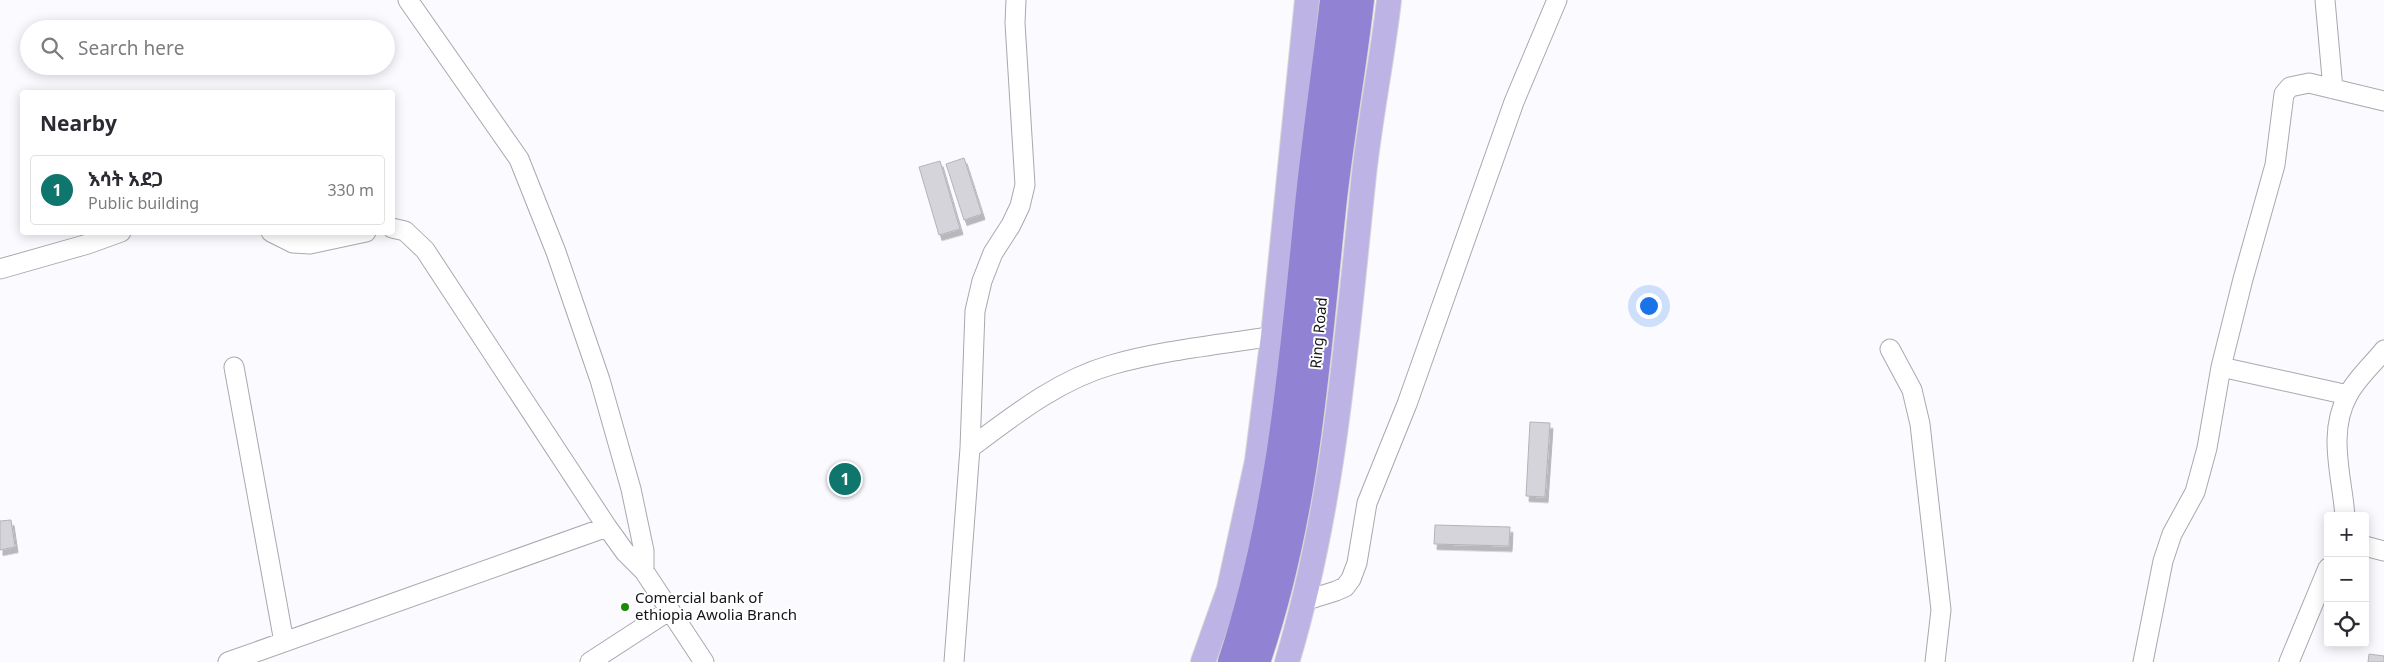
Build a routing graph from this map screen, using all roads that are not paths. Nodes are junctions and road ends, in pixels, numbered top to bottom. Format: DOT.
graph roads {
  1 [pos="408,0"];
  2 [pos="1016,0"];
  3 [pos="1307,0"];
  4 [pos="1334,0"];
  5 [pos="1360,0"];
  6 [pos="1389,0"];
  7 [pos="1557,0"];
  8 [pos="2325,0"];
  9 [pos="2333,89"];
  10 [pos="2384,101"];
  11 [pos="395,229"];
  12 [pos="113,235"];
  13 [pos="277,235"];
  14 [pos="352,235"];
  15 [pos="0,269"];
  16 [pos="1273,336"];
  17 [pos="1890,349"];
  18 [pos="2384,350"];
  19 [pos="234,367"];
  20 [pos="2221,367"];
  21 [pos="2348,395"];
  22 [pos="970,448"];
  23 [pos="2344,512"];
  24 [pos="607,527"];
  25 [pos="2369,547"];
  26 [pos="2384,551"];
  27 [pos="644,571"];
  28 [pos="2324,578"];
  29 [pos="1304,601"];
  30 [pos="670,610"];
  31 [pos="284,642"];
  32 [pos="228,662"];
  33 [pos="590,662"];
  34 [pos="704,662"];
  35 [pos="954,662"];
  36 [pos="1203,662"];
  37 [pos="1232,662"];
  38 [pos="1256,662"];
  39 [pos="1287,662"];
  40 [pos="1935,662"];
  41 [pos="2143,662"];
  42 [pos="2289,662"];
  1 -- 27 [label="street"];
  2 -- 22 [label="street"];
  3 -- 16 [label="main road"];
  4 -- 37 [label="highway, Ring Road"];
  5 -- 38 [label="highway, Ring Road"];
  6 -- 29 [label="main road, Ring Road"];
  7 -- 29 [label="street"];
  8 -- 9 [label="street"];
  9 -- 10 [label="street"];
  9 -- 20 [label="street"];
  11 -- 24 [label="street"];
  12 -- 15 [label="street"];
  13 -- 14 [label="street"];
  16 -- 22 [label="street"];
  16 -- 36 [label="main road"];
  17 -- 40 [label="street"];
  18 -- 21 [label="street"];
  19 -- 31 [label="street"];
  20 -- 21 [label="street"];
  20 -- 41 [label="street"];
  21 -- 23 [label="street"];
  22 -- 35 [label="street"];
  24 -- 27 [label="street"];
  24 -- 31 [label="street"];
  25 -- 26 [label="street"];
  27 -- 30 [label="street"];
  28 -- 42 [label="street"];
  29 -- 39 [label="main road, Ring Road"];
  30 -- 33 [label="street"];
  30 -- 34 [label="street"];
  31 -- 32 [label="street"];
}
